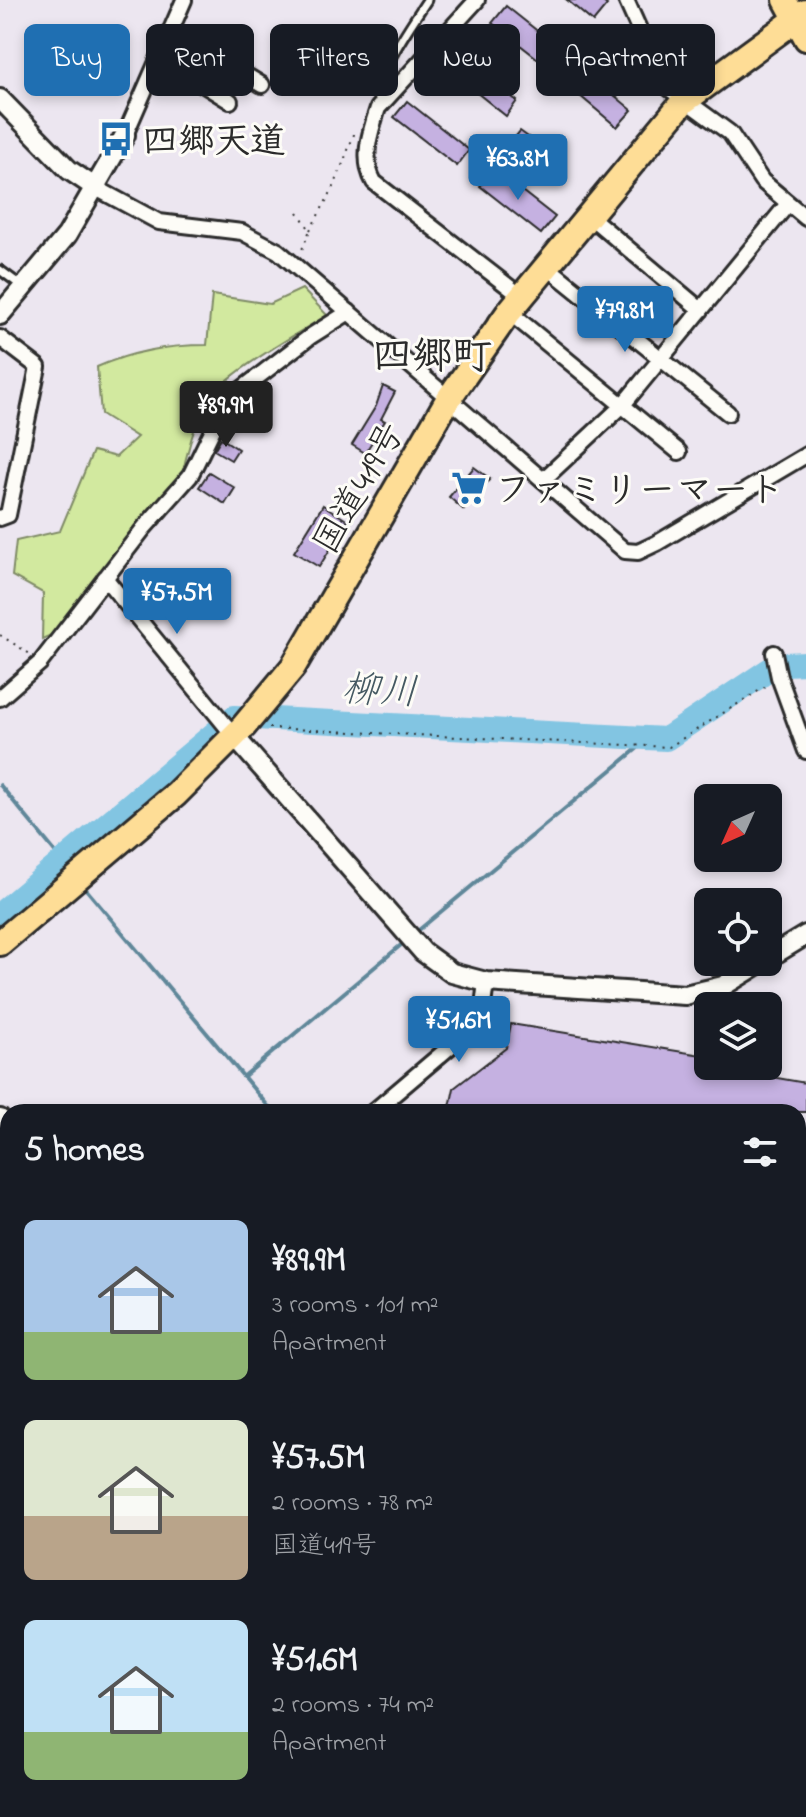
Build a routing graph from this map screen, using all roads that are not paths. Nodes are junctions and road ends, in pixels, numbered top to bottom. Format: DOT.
graph roads {
  1 [pos="184,0"];
  2 [pos="427,0"];
  3 [pos="477,0"];
  4 [pos="626,0"];
  5 [pos="798,8"];
  6 [pos="174,24"];
  7 [pos="806,39"];
  8 [pos="254,80"];
  9 [pos="262,85"];
  10 [pos="146,89"];
  11 [pos="222,96"];
  12 [pos="0,100"];
  13 [pos="230,101"];
  14 [pos="683,102"];
  15 [pos="381,106"];
  16 [pos="125,135"];
  17 [pos="96,188"];
  18 [pos="787,205"];
  19 [pos="587,214"];
  20 [pos="806,218"];
  21 [pos="546,266"];
  22 [pos="0,270"];
  23 [pos="23,287"];
  24 [pos="516,305"];
  25 [pos="701,310"];
  26 [pos="349,312"];
  27 [pos="0,315"];
  28 [pos="0,338"];
  29 [pos="662,359"];
  30 [pos="449,398"];
  31 [pos="622,406"];
  32 [pos="728,413"];
  33 [pos="679,452"];
  34 [pos="806,455"];
  35 [pos="543,480"];
  36 [pos="0,518"];
  37 [pos="105,578"];
  38 [pos="774,653"];
  39 [pos="0,698"];
  40 [pos="235,729"];
  41 [pos="806,751"];
  42 [pos="806,935"];
  43 [pos="0,943"];
  44 [pos="782,950"];
  45 [pos="739,976"];
  46 [pos="486,982"];
  47 [pos="382,1104"];
  1 -- 6 [label="street"];
  2 -- 15 [label="lane"];
  3 -- 15 [label="street"];
  4 -- 14 [label="street"];
  5 -- 7 [label="main road"];
  5 -- 14 [label="highway, 国道419号"];
  8 -- 9 [label="street"];
  10 -- 16 [label="street"];
  11 -- 13 [label="street"];
  12 -- 17 [label="street"];
  14 -- 18 [label="street"];
  14 -- 19 [label="highway, 国道419号"];
  15 -- 24 [label="street"];
  16 -- 17 [label="street"];
  17 -- 23 [label="street"];
  17 -- 26 [label="street"];
  18 -- 20 [label="street"];
  18 -- 25 [label="street"];
  19 -- 21 [label="highway, 国道419号"];
  19 -- 25 [label="street"];
  21 -- 24 [label="highway, 国道419号"];
  21 -- 29 [label="street"];
  22 -- 23 [label="lane"];
  23 -- 27 [label="street"];
  24 -- 30 [label="highway, 国道419号"];
  24 -- 31 [label="street"];
  25 -- 29 [label="street"];
  26 -- 30 [label="street"];
  26 -- 37 [label="street"];
  28 -- 36 [label="street"];
  29 -- 31 [label="street"];
  29 -- 32 [label="street"];
  30 -- 35 [label="street"];
  30 -- 40 [label="highway, 国道419号"];
  31 -- 33 [label="street"];
  31 -- 35 [label="street"];
  34 -- 35 [label="street"];
  37 -- 39 [label="street"];
  37 -- 40 [label="street"];
  38 -- 41 [label="street"];
  40 -- 43 [label="highway, 国道419号"];
  40 -- 46 [label="street"];
  42 -- 44 [label="street"];
  45 -- 46 [label="street"];
  46 -- 47 [label="street"];
}
